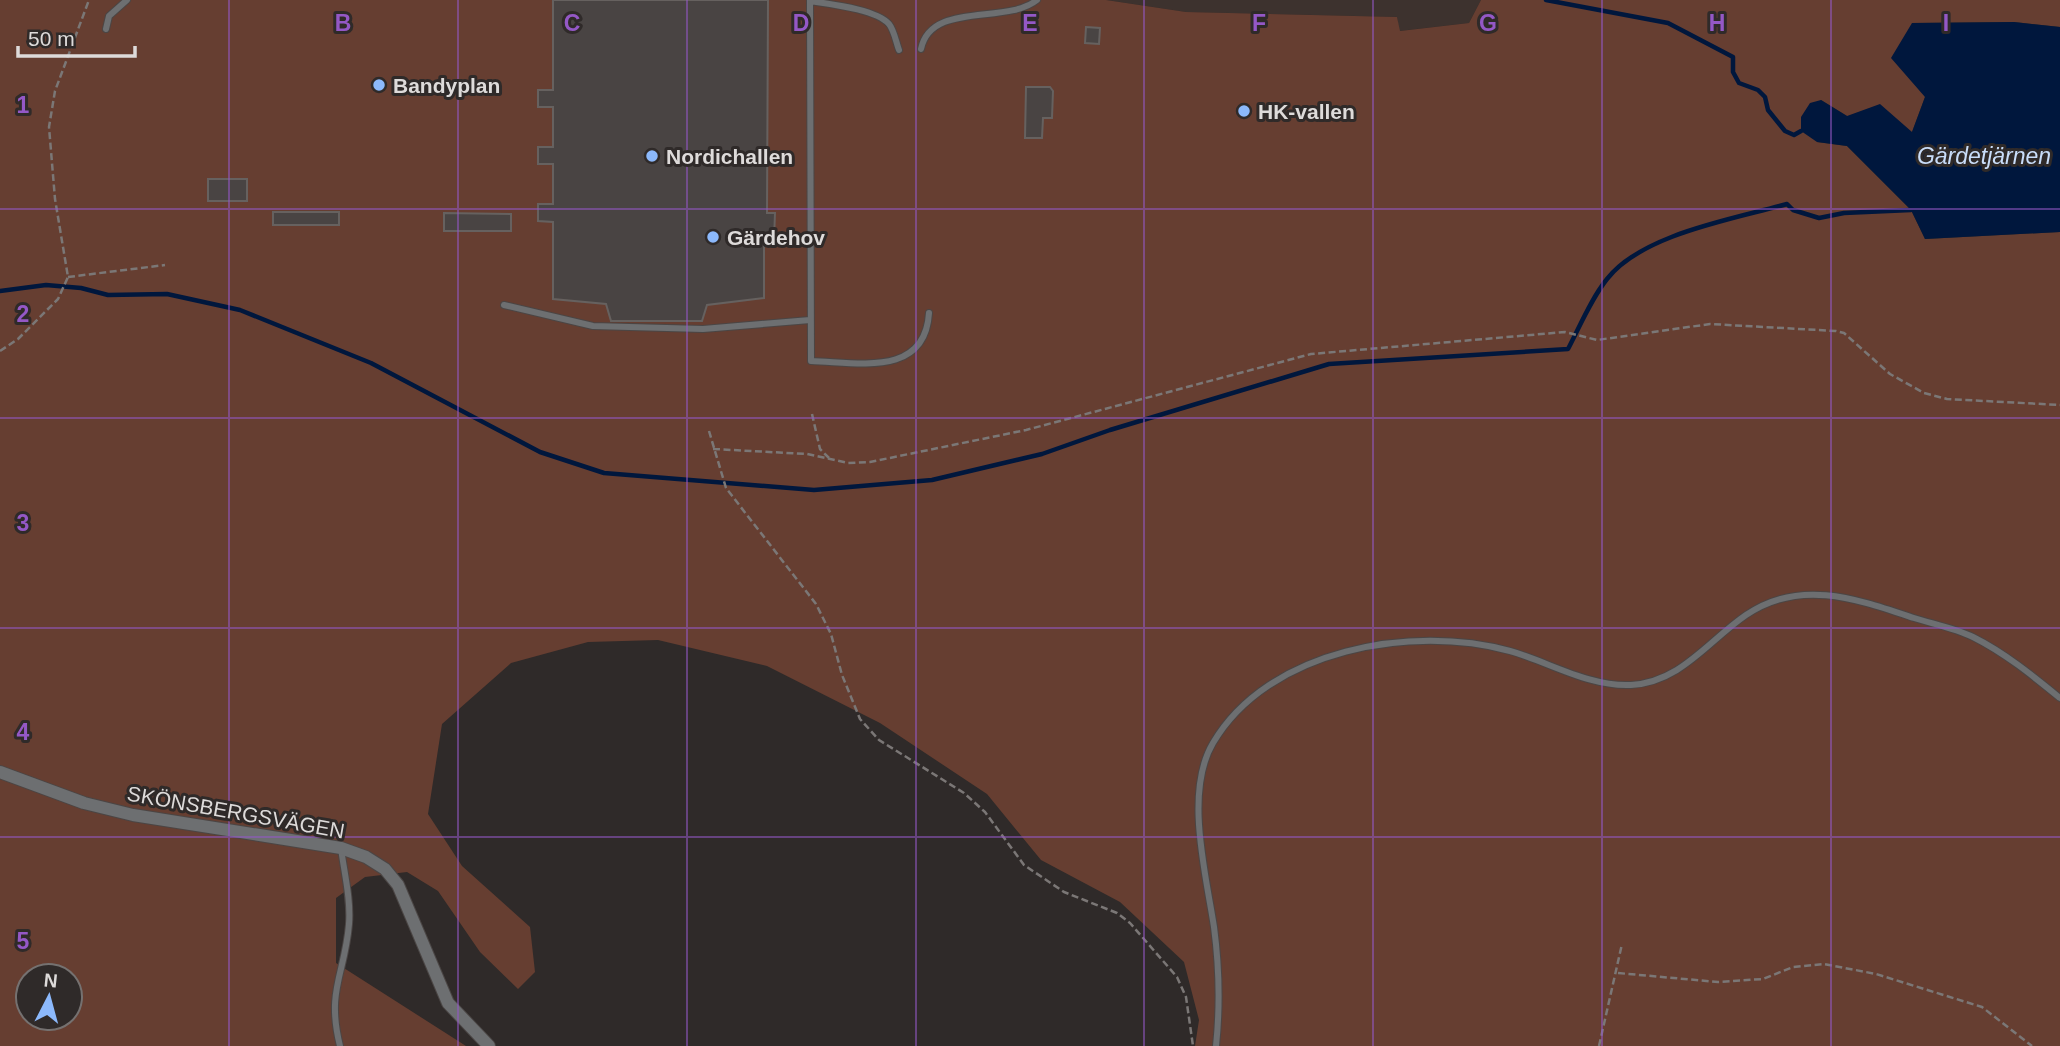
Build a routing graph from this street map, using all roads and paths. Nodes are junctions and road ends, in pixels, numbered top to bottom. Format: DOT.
graph roads {
  1 [pos="89,0"];
  2 [pos="127,0"];
  3 [pos="810,0"];
  4 [pos="1037,0"];
  5 [pos="106,29"];
  6 [pos="899,50"];
  7 [pos="921,50"];
  8 [pos="165,265"];
  9 [pos="68,277"];
  10 [pos="504,305"];
  11 [pos="929,313"];
  12 [pos="810,320"];
  13 [pos="0,351"];
  14 [pos="2060,405"];
  15 [pos="812,414"];
  16 [pos="709,431"];
  17 [pos="713,449"];
  18 [pos="836,461"];
  19 [pos="2060,698"];
  20 [pos="0,772"];
  21 [pos="341,848"];
  22 [pos="1622,944"];
  23 [pos="1618,973"];
  24 [pos="340,1046"];
  25 [pos="489,1046"];
  26 [pos="1193,1046"];
  27 [pos="1216,1046"];
  28 [pos="1599,1046"];
  29 [pos="2032,1046"];
  1 -- 9 [label="path"];
  2 -- 5 [label="lane"];
  3 -- 6 [label="lane"];
  3 -- 12 [label="lane"];
  4 -- 7 [label="lane"];
  8 -- 9 [label="path"];
  9 -- 13 [label="path"];
  10 -- 12 [label="lane"];
  11 -- 12 [label="lane"];
  14 -- 18 [label="path"];
  15 -- 18 [label="path"];
  16 -- 17 [label="path"];
  17 -- 18 [label="path"];
  17 -- 26 [label="path"];
  19 -- 27 [label="lane"];
  20 -- 21 [label="street, SKÖNSBERGSVÄGEN"];
  21 -- 24 [label="lane"];
  21 -- 25 [label="street, SKÖNSBERGSVÄGEN"];
  22 -- 23 [label="path"];
  23 -- 28 [label="path"];
  23 -- 29 [label="path"];
}
